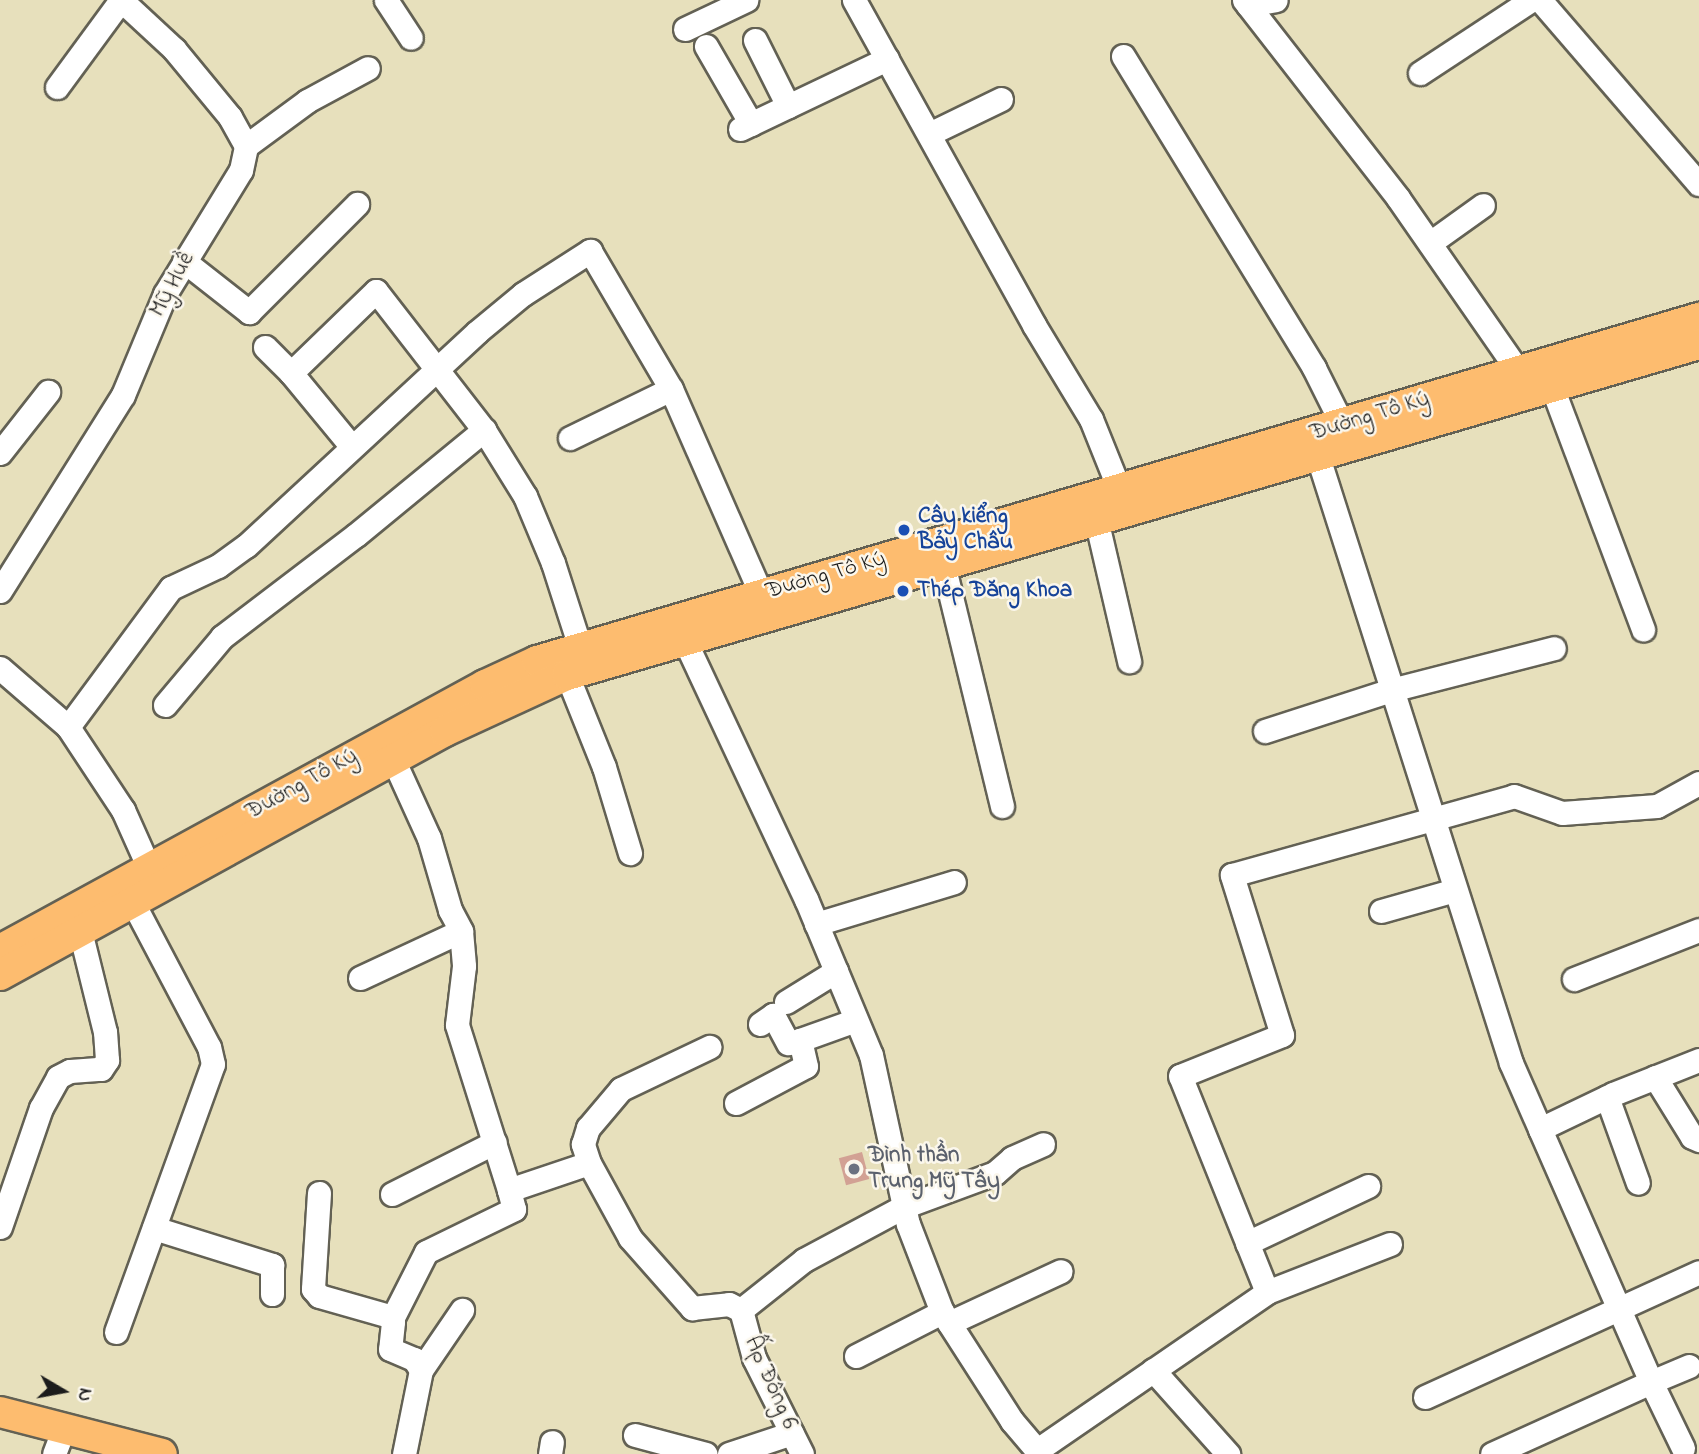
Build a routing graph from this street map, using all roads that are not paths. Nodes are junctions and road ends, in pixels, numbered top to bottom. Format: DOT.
graph roads {
  1 [pos="121,0"];
  2 [pos="386,0"];
  3 [pos="746,0"];
  4 [pos="854,0"];
  5 [pos="1276,0"];
  6 [pos="1531,0"];
  7 [pos="1540,0"];
  8 [pos="1246,3"];
  9 [pos="685,29"];
  10 [pos="411,38"];
  11 [pos="755,40"];
  12 [pos="706,46"];
  13 [pos="1123,56"];
  14 [pos="887,59"];
  15 [pos="368,68"];
  16 [pos="1420,73"];
  17 [pos="57,87"];
  18 [pos="1001,99"];
  19 [pos="788,106"];
  20 [pos="929,134"];
  21 [pos="246,146"];
  22 [pos="1699,184"];
  23 [pos="357,204"];
  24 [pos="1483,205"];
  25 [pos="1430,243"];
  26 [pos="184,261"];
  27 [pos="1699,318"];
  28 [pos="1699,344"];
  29 [pos="265,347"];
  30 [pos="438,367"];
  31 [pos="1519,372"];
  32 [pos="291,373"];
  33 [pos="1552,387"];
  34 [pos="671,389"];
  35 [pos="48,392"];
  36 [pos="1343,426"];
  37 [pos="484,430"];
  38 [pos="570,438"];
  39 [pos="352,447"];
  40 [pos="0,453"];
  41 [pos="1318,457"];
  42 [pos="1120,491"];
  43 [pos="1097,523"];
  44 [pos="944,568"];
  45 [pos="0,591"];
  46 [pos="767,606"];
  47 [pos="1643,629"];
  48 [pos="679,631"];
  49 [pos="580,647"];
  50 [pos="1553,648"];
  51 [pos="1129,661"];
  52 [pos="0,668"];
  53 [pos="567,675"];
  54 [pos="1391,690"];
  55 [pos="165,705"];
  56 [pos="68,727"];
  57 [pos="1265,731"];
  58 [pos="393,759"];
  59 [pos="1699,782"];
  60 [pos="1002,806"];
  61 [pos="1431,817"];
  62 [pos="630,853"];
  63 [pos="149,869"];
  64 [pos="954,882"];
  65 [pos="1455,890"];
  66 [pos="132,903"];
  67 [pos="1381,911"];
  68 [pos="816,924"];
  69 [pos="1699,930"];
  70 [pos="80,931"];
  71 [pos="461,931"];
  72 [pos="0,950"];
  73 [pos="836,971"];
  74 [pos="0,975"];
  75 [pos="360,978"];
  76 [pos="1574,979"];
  77 [pos="786,1002"];
  78 [pos="856,1020"];
  79 [pos="760,1024"];
  80 [pos="787,1045"];
  81 [pos="709,1047"];
  82 [pos="1699,1060"];
  83 [pos="1655,1077"];
  84 [pos="1607,1097"];
  85 [pos="736,1103"];
  86 [pos="1539,1129"];
  87 [pos="1699,1140"];
  88 [pos="495,1142"];
  89 [pos="1043,1144"];
  90 [pos="589,1163"];
  91 [pos="1638,1183"];
  92 [pos="1368,1186"];
  93 [pos="319,1193"];
  94 [pos="392,1194"];
  95 [pos="511,1200"];
  96 [pos="903,1207"];
  97 [pos="0,1227"];
  98 [pos="154,1228"];
  99 [pos="1247,1243"];
  100 [pos="1390,1244"];
  101 [pos="1060,1271"];
  102 [pos="1699,1272"];
  103 [pos="1266,1292"];
  104 [pos="272,1294"];
  105 [pos="1619,1309"];
  106 [pos="462,1310"];
  107 [pos="741,1310"];
  108 [pos="945,1318"];
  109 [pos="392,1319"];
  110 [pos="116,1332"];
  111 [pos="856,1356"];
  112 [pos="1689,1366"];
  113 [pos="421,1370"];
  114 [pos="1153,1370"];
  115 [pos="1651,1382"];
  116 [pos="1425,1397"];
  117 [pos="0,1412"];
  118 [pos="792,1433"];
  119 [pos="635,1436"];
  120 [pos="59,1441"];
  121 [pos="1683,1448"];
  122 [pos="1038,1453"];
  123 [pos="162,1454"];
  124 [pos="404,1454"];
  125 [pos="706,1454"];
  126 [pos="729,1454"];
  127 [pos="802,1454"];
  128 [pos="1228,1454"];
  129 [pos="1492,1454"];
  1 -- 17 [label="street"];
  1 -- 21 [label="street"];
  2 -- 10 [label="street"];
  3 -- 9 [label="street"];
  4 -- 14 [label="street"];
  5 -- 8 [label="street"];
  6 -- 16 [label="street"];
  7 -- 22 [label="street"];
  8 -- 25 [label="street"];
  11 -- 19 [label="street"];
  12 -- 19 [label="street"];
  13 -- 36 [label="street"];
  14 -- 19 [label="street"];
  14 -- 20 [label="street"];
  15 -- 21 [label="street"];
  18 -- 20 [label="street"];
  20 -- 42 [label="street"];
  21 -- 26 [label="street, Mỹ Huề"];
  23 -- 26 [label="street"];
  24 -- 25 [label="street"];
  25 -- 31 [label="street"];
  26 -- 45 [label="street, Mỹ Huề"];
  27 -- 31 [label="main road, Đường Tô Ký"];
  28 -- 33 [label="main road, Đường Tô Ký"];
  29 -- 32 [label="street"];
  30 -- 32 [label="street"];
  30 -- 34 [label="street"];
  30 -- 37 [label="street"];
  30 -- 39 [label="street"];
  31 -- 36 [label="main road, Đường Tô Ký"];
  32 -- 39 [label="street"];
  33 -- 41 [label="main road, Đường Tô Ký"];
  33 -- 47 [label="street"];
  34 -- 38 [label="street"];
  34 -- 46 [label="street"];
  35 -- 40 [label="street"];
  36 -- 42 [label="main road, Đường Tô Ký"];
  37 -- 49 [label="street"];
  37 -- 55 [label="street"];
  39 -- 56 [label="street"];
  41 -- 43 [label="main road, Đường Tô Ký"];
  41 -- 54 [label="street"];
  42 -- 46 [label="main road, Đường Tô Ký"];
  43 -- 44 [label="main road, Đường Tô Ký"];
  43 -- 51 [label="street"];
  44 -- 46 [label="main road, Đường Tô Ký"];
  44 -- 60 [label="street"];
  46 -- 48 [label="main road, Đường Tô Ký"];
  48 -- 49 [label="main road, Đường Tô Ký"];
  48 -- 53 [label="main road, Đường Tô Ký"];
  48 -- 68 [label="street"];
  49 -- 63 [label="main road, Đường Tô Ký"];
  50 -- 54 [label="street"];
  52 -- 56 [label="street"];
  53 -- 58 [label="main road, Đường Tô Ký"];
  53 -- 62 [label="street"];
  54 -- 57 [label="street"];
  54 -- 61 [label="street"];
  56 -- 63 [label="street"];
  58 -- 66 [label="main road, Đường Tô Ký"];
  58 -- 71 [label="street"];
  59 -- 61 [label="street"];
  61 -- 65 [label="street"];
  61 -- 99 [label="street"];
  63 -- 72 [label="main road, Đường Tô Ký"];
  64 -- 68 [label="street"];
  65 -- 67 [label="street"];
  65 -- 86 [label="street"];
  66 -- 70 [label="main road, Đường Tô Ký"];
  66 -- 98 [label="street"];
  68 -- 73 [label="street"];
  69 -- 76 [label="street"];
  70 -- 74 [label="main road, Đường Tô Ký"];
  70 -- 97 [label="street"];
  71 -- 75 [label="street"];
  71 -- 88 [label="street"];
  73 -- 77 [label="street"];
  73 -- 78 [label="street"];
  78 -- 80 [label="street"];
  78 -- 96 [label="street"];
  79 -- 80 [label="street"];
  80 -- 85 [label="street"];
  81 -- 90 [label="street"];
  82 -- 83 [label="street"];
  83 -- 84 [label="street"];
  83 -- 87 [label="street"];
  84 -- 86 [label="street"];
  84 -- 91 [label="street"];
  86 -- 105 [label="street"];
  88 -- 94 [label="street"];
  88 -- 95 [label="street"];
  89 -- 96 [label="street"];
  90 -- 95 [label="street"];
  90 -- 107 [label="street"];
  92 -- 99 [label="street"];
  93 -- 109 [label="street"];
  95 -- 109 [label="street"];
  96 -- 107 [label="street"];
  96 -- 108 [label="street"];
  98 -- 104 [label="street"];
  98 -- 110 [label="street"];
  99 -- 103 [label="street"];
  100 -- 103 [label="street"];
  101 -- 108 [label="street"];
  102 -- 105 [label="street"];
  103 -- 114 [label="street"];
  105 -- 115 [label="street"];
  105 -- 116 [label="street"];
  106 -- 113 [label="street"];
  107 -- 118 [label="street, Ấp Đông 6"];
  108 -- 111 [label="street"];
  108 -- 122 [label="street"];
  109 -- 113 [label="street"];
  112 -- 115 [label="street"];
  113 -- 124 [label="street"];
  114 -- 122 [label="street"];
  114 -- 128 [label="street"];
  115 -- 121 [label="street"];
  115 -- 129 [label="street"];
  117 -- 120 [label="main road"];
  118 -- 126 [label="street"];
  118 -- 127 [label="street, Ấp Đông 6"];
  119 -- 125 [label="street"];
  120 -- 123 [label="main road"];
}
